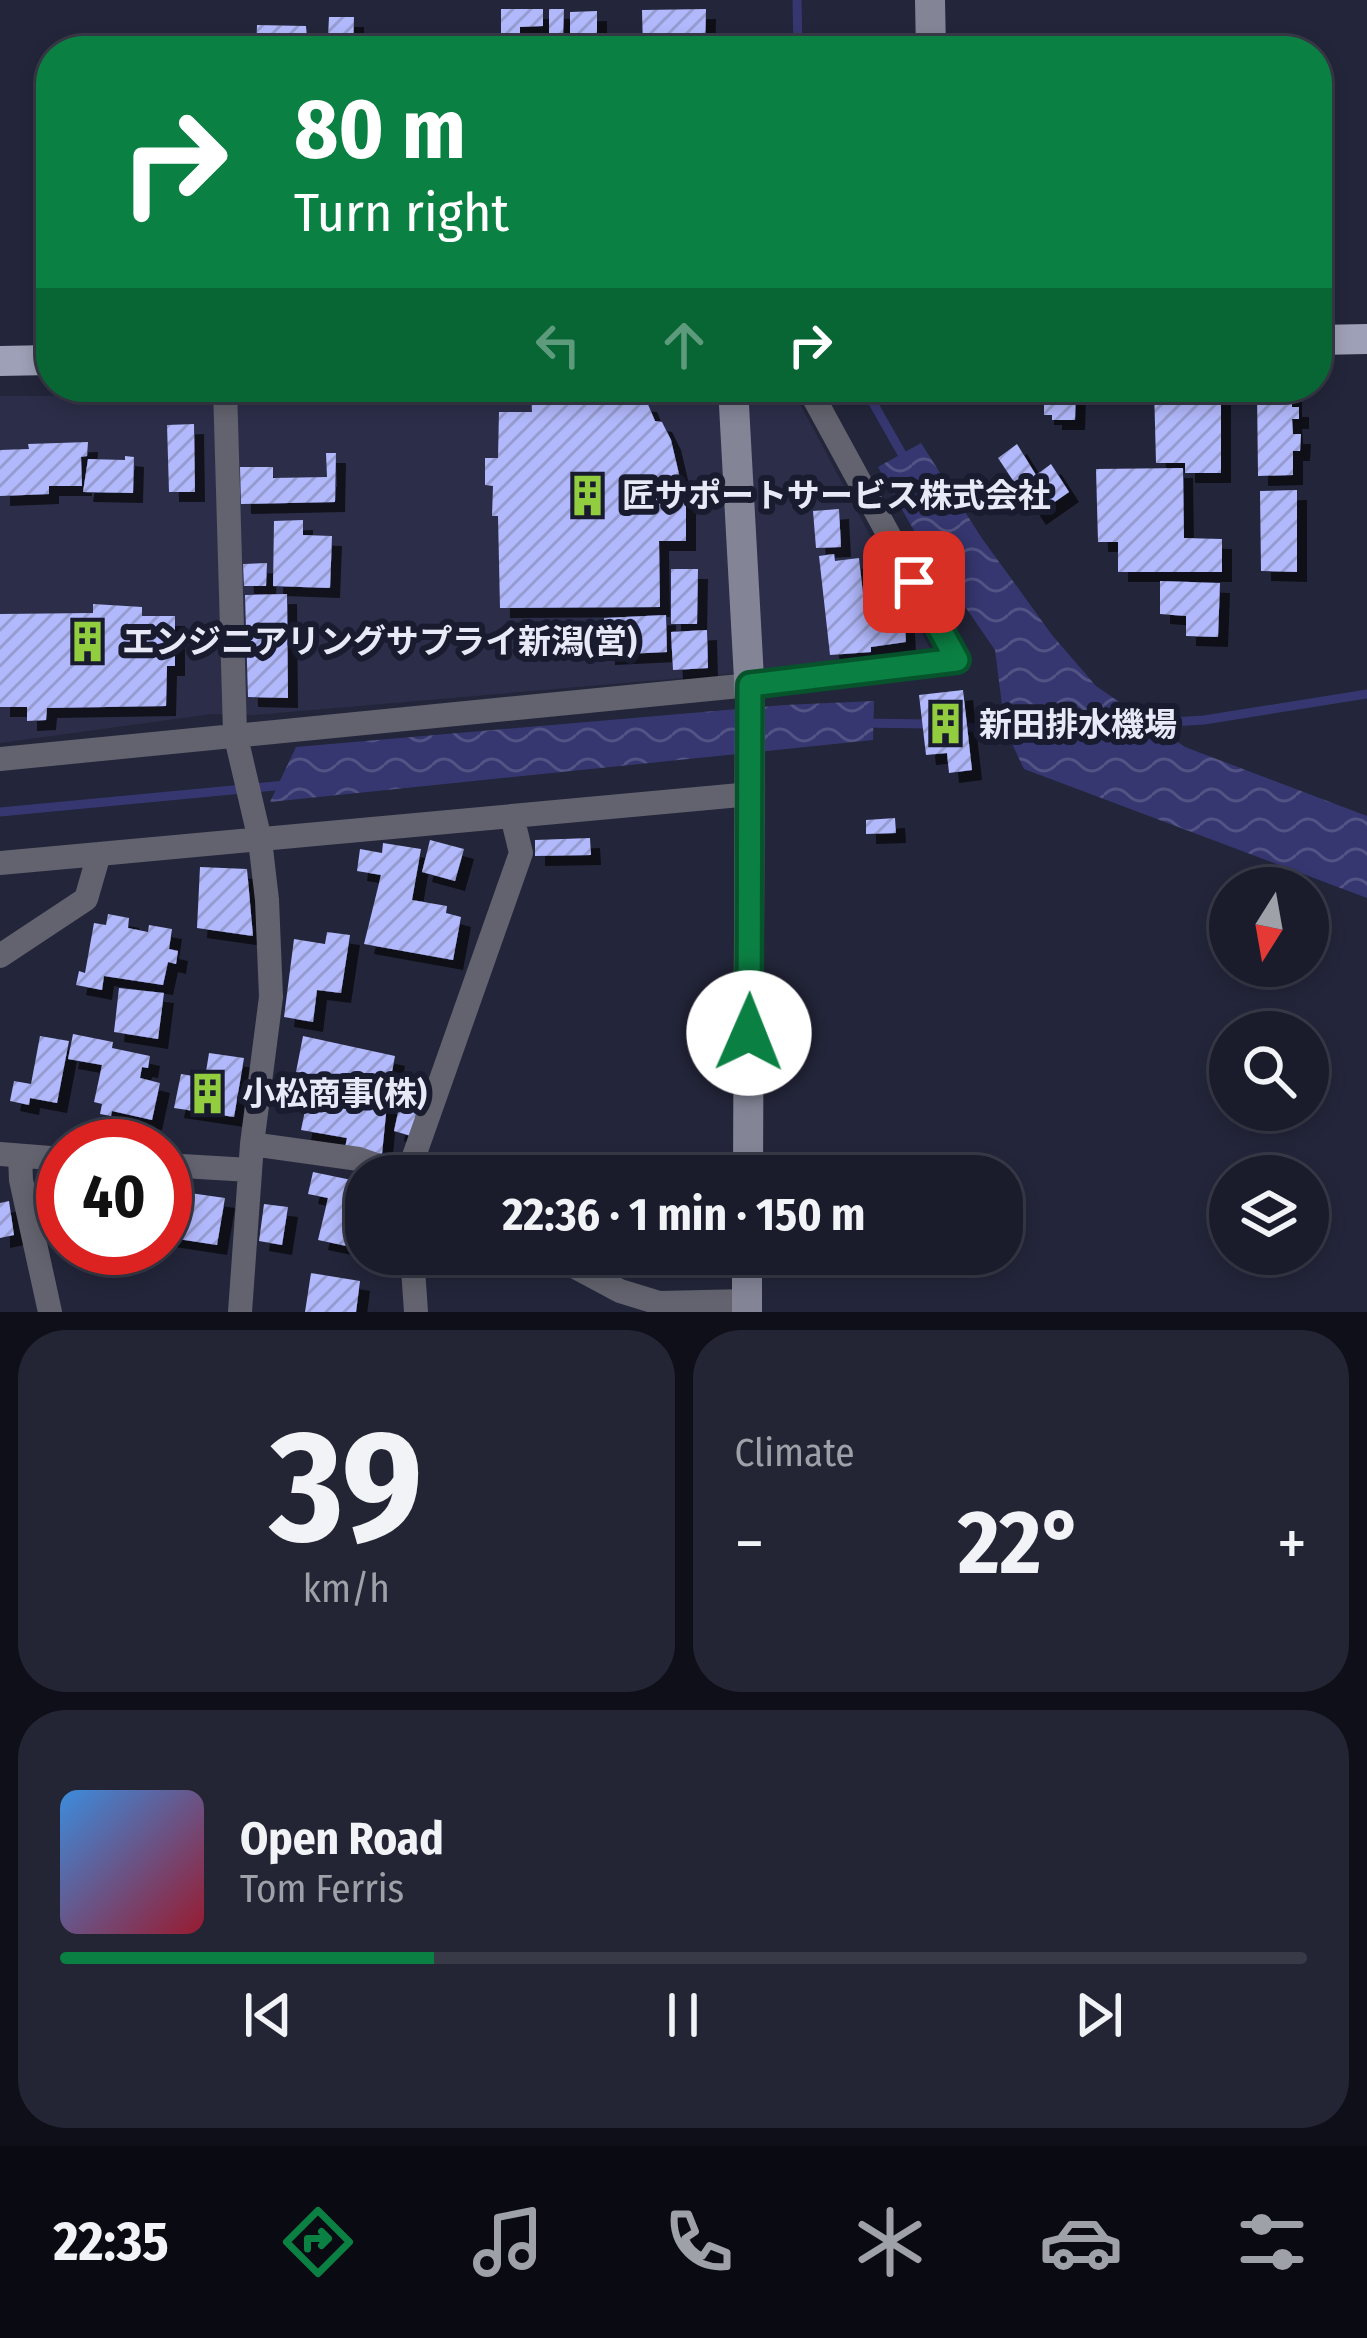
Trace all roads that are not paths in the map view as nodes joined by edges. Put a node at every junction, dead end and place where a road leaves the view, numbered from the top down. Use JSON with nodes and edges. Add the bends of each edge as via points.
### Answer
{"nodes":[{"id":1,"x":930,"y":0,"type":"edge"},
{"id":2,"x":931,"y":36,"type":"edge"},
{"id":3,"x":1367,"y":339,"type":"edge"},
{"id":4,"x":1332,"y":340,"type":"edge"},
{"id":5,"x":36,"y":360,"type":"edge"},
{"id":6,"x":0,"y":361,"type":"edge"},
{"id":7,"x":225,"y":402,"type":"edge"},
{"id":8,"x":734,"y":402,"type":"edge"},
{"id":9,"x":816,"y":402,"type":"edge"},
{"id":10,"x":750,"y":691,"type":"junction"},
{"id":11,"x":237,"y":742,"type":"junction"},
{"id":12,"x":0,"y":759,"type":"edge"},
{"id":13,"x":751,"y":786,"type":"junction"},
{"id":14,"x":512,"y":817,"type":"junction"},
{"id":15,"x":260,"y":840,"type":"junction"},
{"id":16,"x":99,"y":854,"type":"junction"},
{"id":17,"x":0,"y":863,"type":"edge"},
{"id":18,"x":0,"y":956,"type":"edge"},
{"id":19,"x":10,"y":1155,"type":"edge"},
{"id":20,"x":414,"y":1155,"type":"edge"},
{"id":21,"x":748,"y":1155,"type":"edge"},
{"id":22,"x":251,"y":1157,"type":"junction"},
{"id":23,"x":345,"y":1159,"type":"edge"},
{"id":24,"x":192,"y":1162,"type":"edge"},
{"id":25,"x":413,"y":1275,"type":"edge"},
{"id":26,"x":589,"y":1275,"type":"edge"},
{"id":27,"x":747,"y":1275,"type":"edge"},
{"id":28,"x":747,"y":1306,"type":"edge"},
{"id":29,"x":50,"y":1312,"type":"edge"},
{"id":30,"x":240,"y":1312,"type":"edge"},
{"id":31,"x":416,"y":1312,"type":"edge"}],
"edges":[{"from":1,"to":2,"type":"street"},
{"from":3,"to":4,"type":"main road"},
{"from":5,"to":6,"type":"main road"},
{"from":7,"to":11,"type":"street"},
{"from":8,"to":10,"type":"street"},
{"from":9,"to":10,"type":"street","via":[[957,660]]},
{"from":10,"to":11,"type":"street"},
{"from":10,"to":13,"type":"street"},
{"from":11,"to":12,"type":"street"},
{"from":11,"to":15,"type":"street"},
{"from":13,"to":14,"type":"street"},
{"from":13,"to":21,"type":"street"},
{"from":14,"to":15,"type":"street"},
{"from":14,"to":20,"type":"street","via":[[521,854]]},
{"from":15,"to":16,"type":"street"},
{"from":15,"to":22,"type":"street","via":[[271,997]]},
{"from":16,"to":17,"type":"street"},
{"from":16,"to":18,"type":"street","via":[[86,899]]},
{"from":19,"to":29,"type":"street"},
{"from":22,"to":23,"type":"street"},
{"from":22,"to":24,"type":"street"},
{"from":22,"to":30,"type":"street"},
{"from":25,"to":31,"type":"street"},
{"from":26,"to":28,"type":"street","via":[[659,1303]]},
{"from":27,"to":28,"type":"street"}]}
